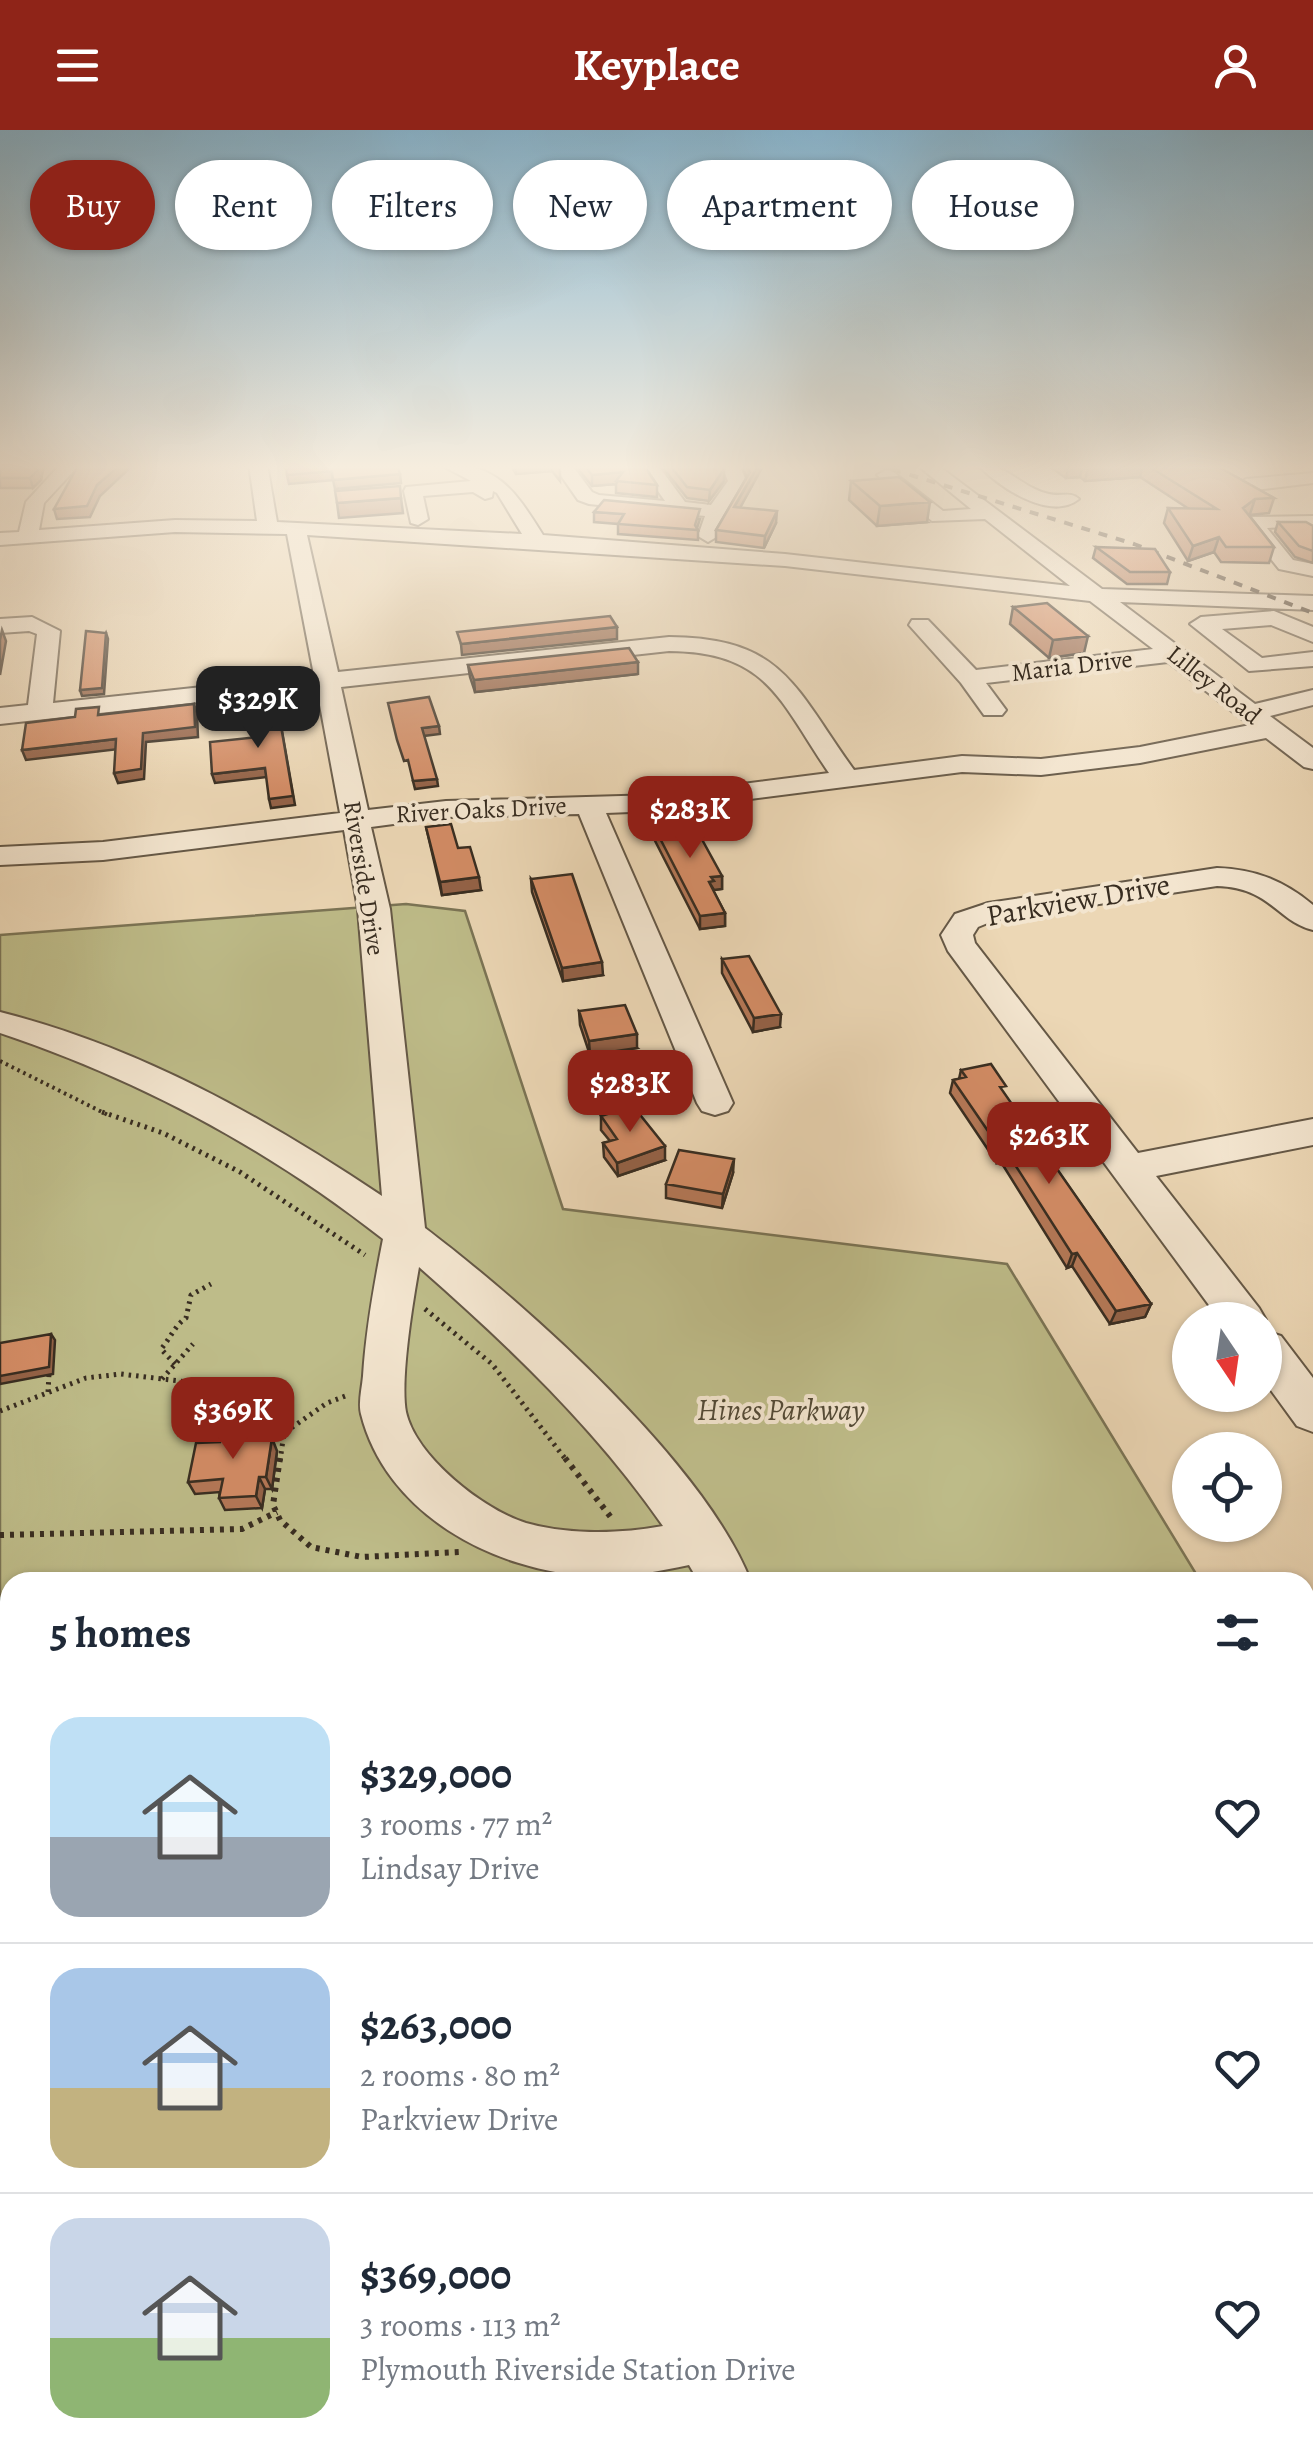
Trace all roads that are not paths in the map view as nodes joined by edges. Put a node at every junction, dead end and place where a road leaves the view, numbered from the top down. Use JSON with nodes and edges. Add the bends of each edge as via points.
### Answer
{"nodes":[{"id":1,"x":295,"y":573,"type":"edge"},
{"id":2,"x":780,"y":573,"type":"edge"},
{"id":3,"x":824,"y":573,"type":"edge"},
{"id":4,"x":878,"y":573,"type":"edge"},
{"id":5,"x":1069,"y":573,"type":"edge"},
{"id":6,"x":1137,"y":581,"type":"junction"},
{"id":7,"x":779,"y":585,"type":"dead end"},
{"id":8,"x":820,"y":586,"type":"dead end"},
{"id":9,"x":1313,"y":602,"type":"edge"},
{"id":10,"x":920,"y":625,"type":"dead end"},
{"id":11,"x":0,"y":626,"type":"edge"},
{"id":12,"x":1313,"y":635,"type":"edge"},
{"id":13,"x":1226,"y":642,"type":"junction"},
{"id":14,"x":1170,"y":651,"type":"junction"},
{"id":15,"x":1313,"y":660,"type":"edge"},
{"id":16,"x":970,"y":678,"type":"junction"},
{"id":17,"x":327,"y":681,"type":"junction"},
{"id":18,"x":1313,"y":697,"type":"edge"},
{"id":19,"x":993,"y":710,"type":"dead end"},
{"id":20,"x":40,"y":712,"type":"junction"},
{"id":21,"x":0,"y":716,"type":"edge"},
{"id":22,"x":1261,"y":721,"type":"junction"},
{"id":23,"x":1306,"y":756,"type":"edge"},
{"id":24,"x":1202,"y":766,"type":"dead end"},
{"id":25,"x":847,"y":779,"type":"junction"},
{"id":26,"x":589,"y":804,"type":"junction"},
{"id":27,"x":356,"y":818,"type":"junction"},
{"id":28,"x":0,"y":856,"type":"edge"},
{"id":29,"x":1313,"y":921,"type":"edge"},
{"id":30,"x":0,"y":1022,"type":"edge"},
{"id":31,"x":715,"y":1103,"type":"dead end"},
{"id":32,"x":1313,"y":1132,"type":"edge"},
{"id":33,"x":1130,"y":1168,"type":"junction"},
{"id":34,"x":405,"y":1233,"type":"junction"},
{"id":35,"x":1230,"y":1302,"type":"edge"},
{"id":36,"x":1282,"y":1371,"type":"edge"},
{"id":37,"x":1313,"y":1412,"type":"edge"},
{"id":38,"x":703,"y":1540,"type":"junction"},
{"id":39,"x":721,"y":1572,"type":"edge"}],
"edges":[{"from":1,"to":17,"type":"street","name":"Riverside Drive"},
{"from":2,"to":7,"type":"street"},
{"from":3,"to":8,"type":"street"},
{"from":4,"to":6,"type":"street","via":[[1001,594]]},
{"from":5,"to":6,"type":"street"},
{"from":6,"to":9,"type":"street"},
{"from":6,"to":14,"type":"street","name":"Lilley Road"},
{"from":10,"to":16,"type":"street","name":"Maria Drive"},
{"from":11,"to":20,"type":"street","via":[[32,624],[49,631]]},
{"from":12,"to":13,"type":"street","via":[[1274,618],[1201,624]]},
{"from":13,"to":14,"type":"street","name":"Maria Drive"},
{"from":13,"to":15,"type":"street","via":[[1258,666]]},
{"from":14,"to":16,"type":"street","name":"Maria Drive"},
{"from":14,"to":22,"type":"street","name":"Lilley Road"},
{"from":16,"to":19,"type":"street","name":"Maria Drive"},
{"from":17,"to":20,"type":"street"},
{"from":17,"to":25,"type":"street","via":[[670,644],[715,647],[766,670]]},
{"from":17,"to":27,"type":"street","name":"Riverside Drive"},
{"from":18,"to":22,"type":"street","name":"River Oaks Drive"},
{"from":20,"to":21,"type":"street"},
{"from":22,"to":23,"type":"street","name":"Lilley Road"},
{"from":22,"to":25,"type":"street","name":"River Oaks Drive","via":[[1140,756],[1042,768],[962,764]]},
{"from":23,"to":24,"type":"street"},
{"from":25,"to":26,"type":"street","name":"River Oaks Drive","via":[[692,800]]},
{"from":26,"to":27,"type":"street","name":"River Oaks Drive"},
{"from":26,"to":31,"type":"street"},
{"from":27,"to":28,"type":"street","name":"River Oaks Drive","via":[[103,851]]},
{"from":27,"to":34,"type":"street","name":"Riverside Drive","via":[[374,909]]},
{"from":29,"to":33,"type":"street","name":"Parkview Drive","via":[[1274,888],[1230,876],[988,912],[962,925],[959,944]]},
{"from":30,"to":34,"type":"street","via":[[121,1063],[205,1104]]},
{"from":32,"to":33,"type":"street"},
{"from":33,"to":35,"type":"street","name":"Parkview Drive"},
{"from":34,"to":38,"type":"street","via":[[495,1307],[588,1400],[649,1466]]},
{"from":34,"to":38,"type":"street","name":"Riverside Drive","via":[[382,1388],[400,1458],[444,1501],[516,1543],[589,1554]]},
{"from":36,"to":37,"type":"street"},
{"from":38,"to":39,"type":"street"}]}
